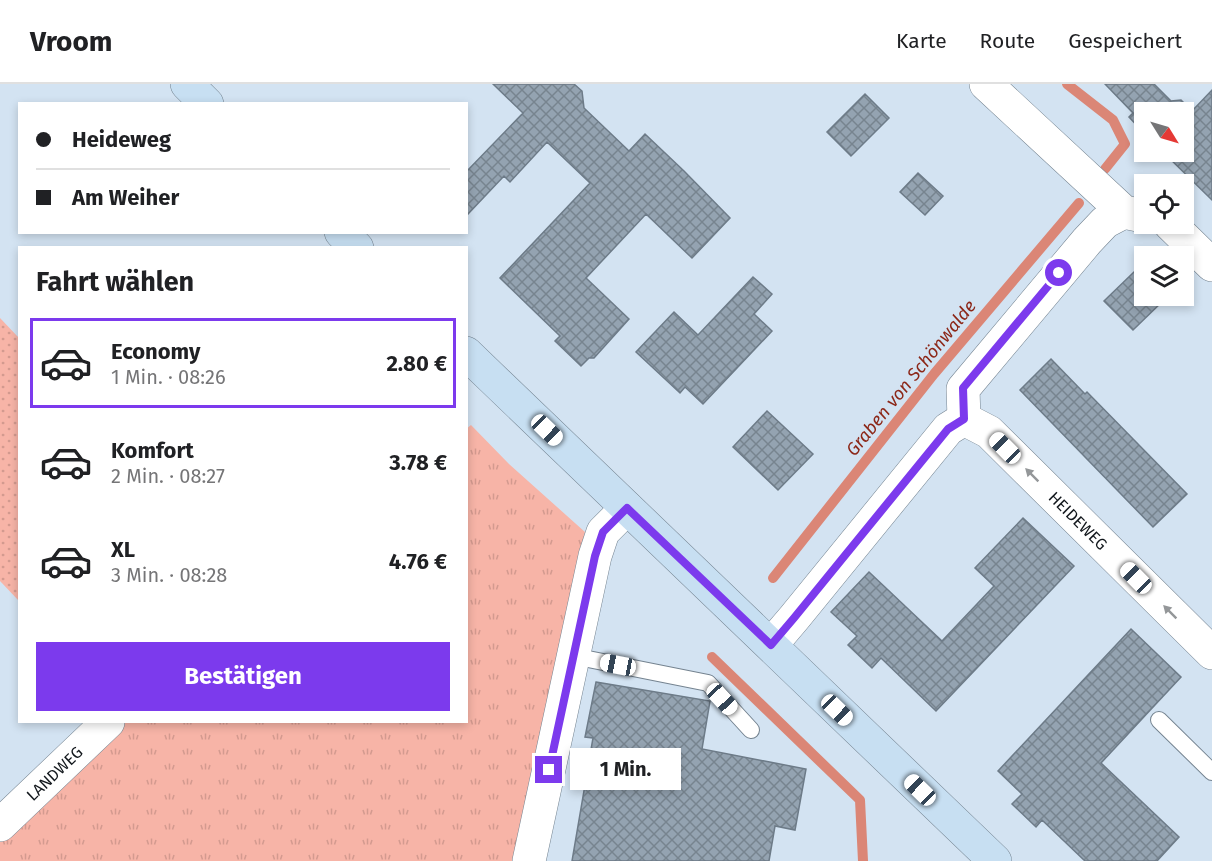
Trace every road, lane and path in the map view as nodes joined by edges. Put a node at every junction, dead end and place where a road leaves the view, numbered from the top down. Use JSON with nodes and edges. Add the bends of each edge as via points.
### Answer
{"nodes":[{"id":1,"x":187,"y":84,"type":"edge"},
{"id":2,"x":986,"y":84,"type":"edge"},
{"id":3,"x":205,"y":102,"type":"edge"},
{"id":4,"x":1134,"y":214,"type":"edge"},
{"id":5,"x":343,"y":234,"type":"edge"},
{"id":6,"x":1180,"y":234,"type":"edge"},
{"id":7,"x":355,"y":246,"type":"edge"},
{"id":8,"x":1212,"y":265,"type":"edge"},
{"id":9,"x":471,"y":366,"type":"edge"},
{"id":10,"x":964,"y":419,"type":"junction"},
{"id":11,"x":627,"y":508,"type":"junction"},
{"id":12,"x":771,"y":645,"type":"junction"},
{"id":13,"x":1212,"y":653,"type":"edge"},
{"id":14,"x":573,"y":656,"type":"junction"},
{"id":15,"x":1159,"y":720,"type":"dead end"},
{"id":16,"x":107,"y":723,"type":"edge"},
{"id":17,"x":751,"y":730,"type":"dead end"},
{"id":18,"x":1212,"y":772,"type":"edge"},
{"id":19,"x":0,"y":825,"type":"edge"},
{"id":20,"x":529,"y":861,"type":"edge"},
{"id":21,"x":995,"y":861,"type":"edge"}],
"edges":[{"from":1,"to":3,"type":"main road"},
{"from":2,"to":4,"type":"street"},
{"from":4,"to":10,"type":"street","via":[[1105,222],[963,388]]},
{"from":5,"to":7,"type":"main road"},
{"from":6,"to":8,"type":"street"},
{"from":9,"to":11,"type":"main road"},
{"from":10,"to":12,"type":"street","via":[[948,429]]},
{"from":13,"to":10,"type":"street","name":"HEIDEWEG","one_way":true,"via":[[989,432]]},
{"from":11,"to":12,"type":"main road"},
{"from":11,"to":14,"type":"street","via":[[603,532]]},
{"from":12,"to":21,"type":"main road"},
{"from":14,"to":17,"type":"lane","via":[[708,683]]},
{"from":14,"to":20,"type":"street"},
{"from":15,"to":18,"type":"lane"},
{"from":16,"to":19,"type":"street","name":"LANDWEG"}]}
